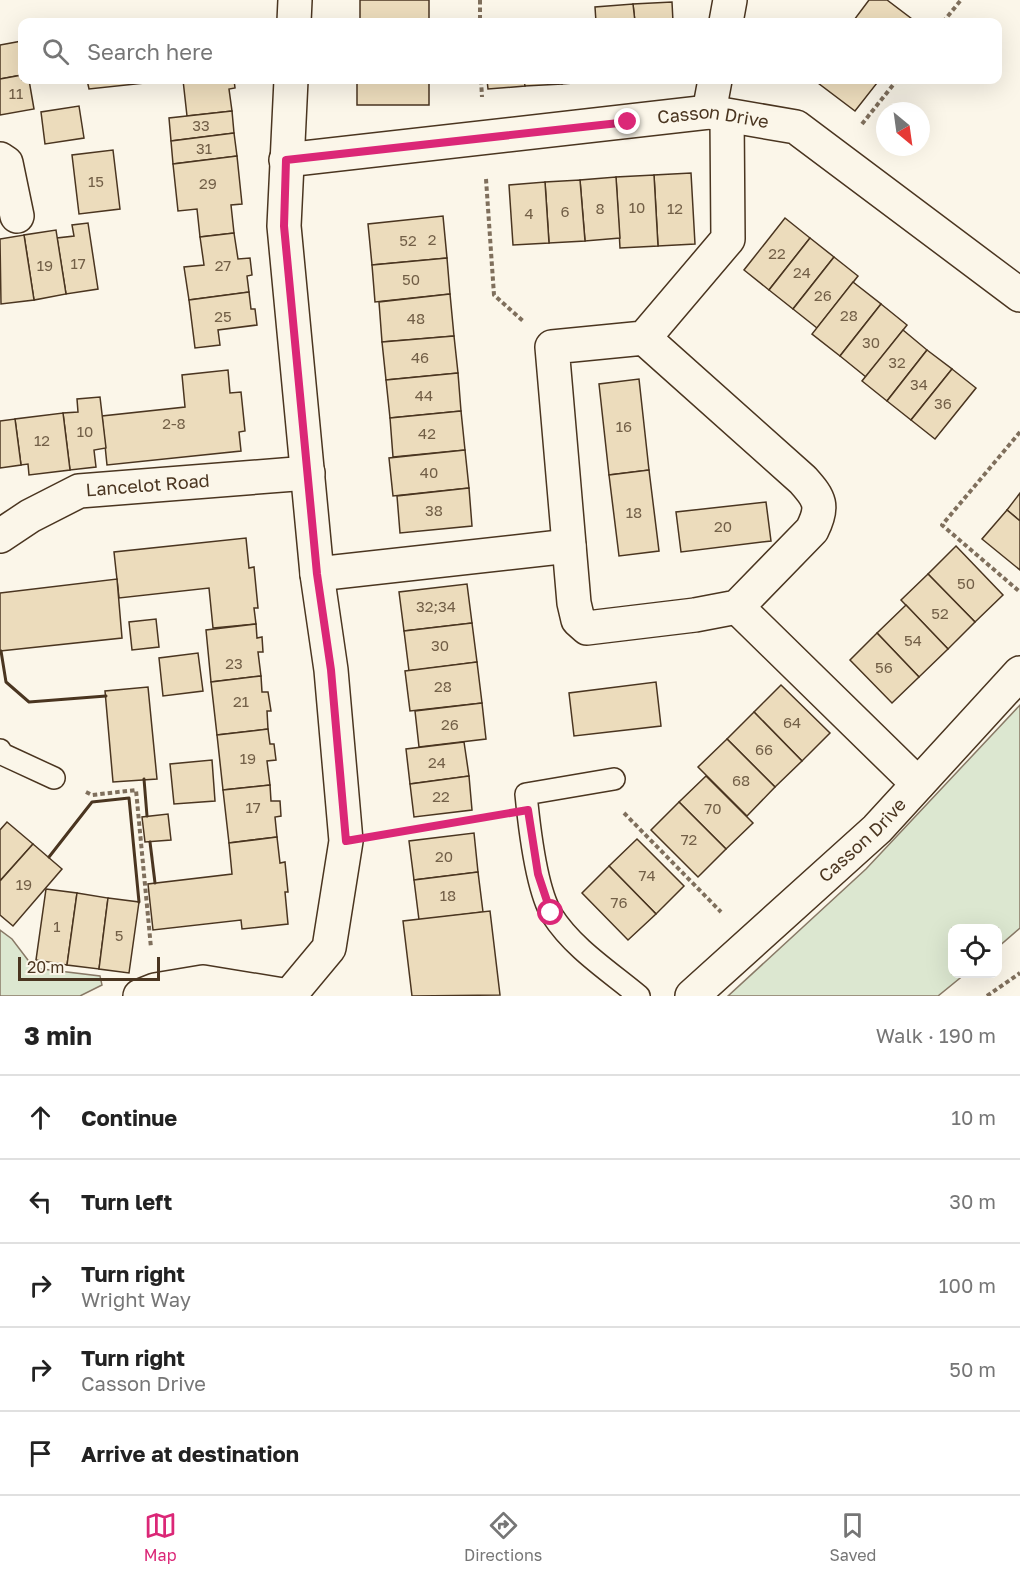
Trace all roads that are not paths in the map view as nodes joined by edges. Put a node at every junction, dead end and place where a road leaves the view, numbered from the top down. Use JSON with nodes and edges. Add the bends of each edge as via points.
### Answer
{"nodes":[{"id":1,"x":295,"y":0,"type":"edge"},
{"id":2,"x":730,"y":0,"type":"edge"},
{"id":3,"x":294,"y":18,"type":"edge"},
{"id":4,"x":727,"y":18,"type":"edge"},
{"id":5,"x":291,"y":84,"type":"edge"},
{"id":6,"x":715,"y":84,"type":"edge"},
{"id":7,"x":718,"y":114,"type":"junction"},
{"id":8,"x":0,"y":159,"type":"edge"},
{"id":9,"x":286,"y":160,"type":"junction"},
{"id":10,"x":18,"y":216,"type":"dead end"},
{"id":11,"x":1018,"y":290,"type":"edge"},
{"id":12,"x":644,"y":338,"type":"junction"},
{"id":13,"x":308,"y":473,"type":"junction"},
{"id":14,"x":0,"y":536,"type":"edge"},
{"id":15,"x":569,"y":546,"type":"junction"},
{"id":16,"x":317,"y":574,"type":"junction"},
{"id":17,"x":737,"y":607,"type":"junction"},
{"id":18,"x":1020,"y":673,"type":"edge"},
{"id":19,"x":0,"y":750,"type":"edge"},
{"id":20,"x":54,"y":778,"type":"road end"},
{"id":21,"x":604,"y":780,"type":"road end"},
{"id":22,"x":918,"y":784,"type":"junction"},
{"id":23,"x":148,"y":993,"type":"edge"},
{"id":24,"x":289,"y":996,"type":"edge"},
{"id":25,"x":639,"y":996,"type":"edge"},
{"id":26,"x":692,"y":996,"type":"edge"}],
"edges":[{"from":1,"to":3,"type":"street"},
{"from":2,"to":4,"type":"street"},
{"from":5,"to":9,"type":"street"},
{"from":6,"to":7,"type":"street"},
{"from":7,"to":9,"type":"street","name":"Casson Drive"},
{"from":7,"to":11,"type":"street","name":"Casson Drive","via":[[796,127]]},
{"from":7,"to":12,"type":"street","via":[[728,239]]},
{"from":8,"to":10,"type":"street","via":[[6,163]]},
{"from":9,"to":13,"type":"street","via":[[284,226]]},
{"from":12,"to":15,"type":"street","via":[[552,347]]},
{"from":12,"to":17,"type":"street","via":[[803,480],[818,501],[820,515],[813,530]]},
{"from":13,"to":14,"type":"street","name":"Lancelot Road","via":[[79,491]]},
{"from":13,"to":16,"type":"street"},
{"from":15,"to":16,"type":"street"},
{"from":15,"to":17,"type":"street","via":[[574,603],[578,620],[587,628]]},
{"from":16,"to":24,"type":"street","via":[[331,670],[346,841],[329,948]]},
{"from":17,"to":22,"type":"street"},
{"from":18,"to":22,"type":"street","name":"Casson Drive"},
{"from":19,"to":20,"type":"lane"},
{"from":21,"to":25,"type":"lane","via":[[526,794],[538,874],[551,913],[573,941]]},
{"from":22,"to":26,"type":"street","name":"Casson Drive","via":[[877,829]]},
{"from":23,"to":24,"type":"street","via":[[203,982]]}]}
